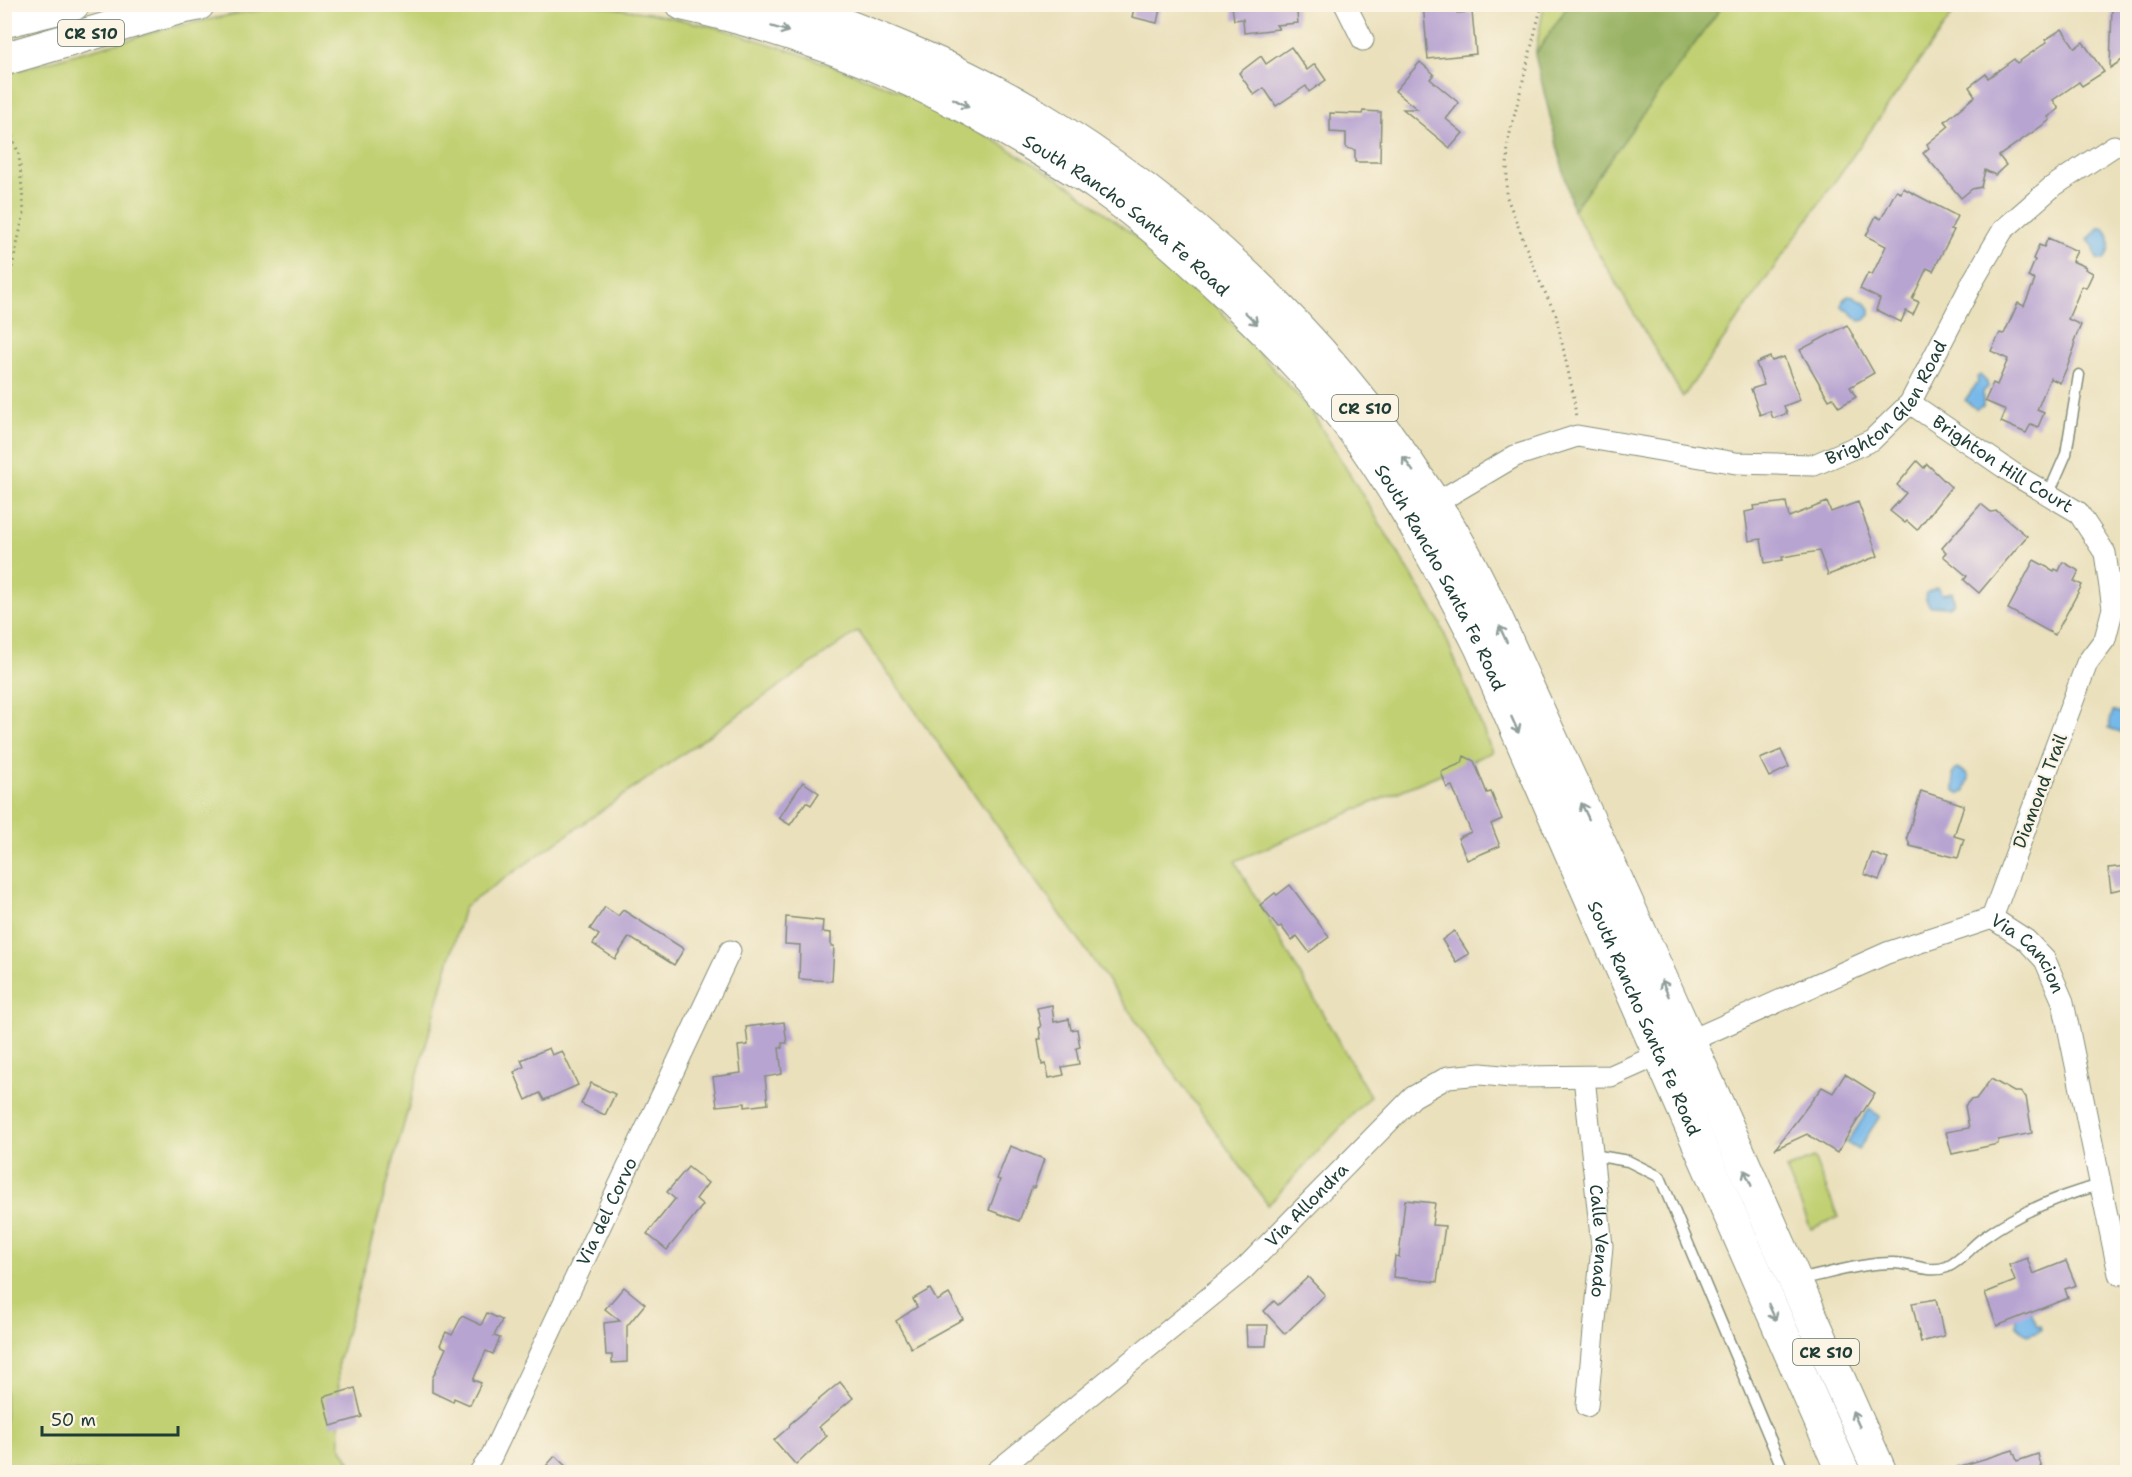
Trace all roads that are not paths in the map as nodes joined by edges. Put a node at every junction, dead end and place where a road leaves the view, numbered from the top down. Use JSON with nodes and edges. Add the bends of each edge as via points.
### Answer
{"nodes":[{"id":1,"x":73,"y":4,"type":"edge"},
{"id":2,"x":198,"y":4,"type":"edge"},
{"id":3,"x":683,"y":4,"type":"edge"},
{"id":4,"x":788,"y":4,"type":"edge"},
{"id":5,"x":1345,"y":4,"type":"edge"},
{"id":6,"x":4,"y":21,"type":"edge"},
{"id":7,"x":1363,"y":40,"type":"dead end"},
{"id":8,"x":4,"y":58,"type":"edge"},
{"id":9,"x":2114,"y":146,"type":"dead end"},
{"id":10,"x":2079,"y":375,"type":"dead end"},
{"id":11,"x":1910,"y":403,"type":"junction"},
{"id":12,"x":2049,"y":494,"type":"junction"},
{"id":13,"x":1434,"y":504,"type":"junction"},
{"id":14,"x":2087,"y":663,"type":"joint"},
{"id":15,"x":1992,"y":918,"type":"junction"},
{"id":16,"x":730,"y":951,"type":"dead end"},
{"id":17,"x":1674,"y":1048,"type":"junction"},
{"id":18,"x":1584,"y":1077,"type":"junction"},
{"id":19,"x":1593,"y":1155,"type":"junction"},
{"id":20,"x":2100,"y":1185,"type":"junction"},
{"id":21,"x":2119,"y":1274,"type":"dead end"},
{"id":22,"x":1794,"y":1280,"type":"junction"},
{"id":23,"x":1587,"y":1406,"type":"dead end"},
{"id":24,"x":480,"y":1473,"type":"edge"},
{"id":25,"x":996,"y":1473,"type":"edge"},
{"id":26,"x":1784,"y":1473,"type":"edge"},
{"id":27,"x":1843,"y":1473,"type":"edge"},
{"id":28,"x":1880,"y":1473,"type":"edge"}],
"edges":[{"from":1,"to":6,"type":"main road","number":"CR S10"},
{"from":2,"to":8,"type":"main road","number":"CR S10"},
{"from":3,"to":17,"type":"main road","name":"South Rancho Santa Fe Road","number":"CR S10","one_way":true,"via":[[823,43],[949,97],[1022,138],[1096,183],[1162,234],[1304,371],[1362,443],[1411,515],[1448,580]]},
{"from":13,"to":4,"type":"main road","name":"South Rancho Santa Fe Road","number":"CR S10","one_way":true,"via":[[1385,433],[1324,358],[1243,272],[1170,207],[1030,112],[978,84],[923,57]]},
{"from":5,"to":7,"type":"street"},
{"from":9,"to":11,"type":"street","name":"Brighton Glen Road","via":[[2052,188],[2003,230]]},
{"from":10,"to":12,"type":"lane","via":[[2066,454]]},
{"from":11,"to":12,"type":"street","name":"Brighton Hill Court"},
{"from":11,"to":13,"type":"street","name":"Brighton Glen Road","via":[[1872,440],[1814,465],[1736,463],[1577,436],[1515,456]]},
{"from":12,"to":14,"type":"street","name":"Brighton Hill Court","via":[[2078,512],[2105,553],[2113,608],[2105,639]]},
{"from":17,"to":13,"type":"main road","name":"South Rancho Santa Fe Road","number":"CR S10","one_way":true,"via":[[1485,595]]},
{"from":14,"to":15,"type":"street","name":"Diamond Trail"},
{"from":15,"to":17,"type":"street","name":"Via Cancion","via":[[1887,953]]},
{"from":15,"to":20,"type":"street","name":"Via Cancion","via":[[2026,940],[2045,960],[2063,1002]]},
{"from":16,"to":24,"type":"street","name":"Via del Corvo"},
{"from":17,"to":18,"type":"street","name":"Via Allondra","via":[[1611,1076]]},
{"from":22,"to":17,"type":"main road","name":"South Rancho Santa Fe Road","number":"CR S10","one_way":true},
{"from":17,"to":27,"type":"main road","name":"South Rancho Santa Fe Road","number":"CR S10","one_way":true},
{"from":18,"to":19,"type":"street","name":"Calle Venado"},
{"from":18,"to":25,"type":"street","name":"Via Allondra","via":[[1448,1077],[1413,1097],[1244,1269]]},
{"from":19,"to":23,"type":"street","name":"Calle Venado","via":[[1602,1246]]},
{"from":19,"to":26,"type":"lane","via":[[1628,1161],[1660,1177]]},
{"from":20,"to":21,"type":"street","name":"Via Cancion"},
{"from":20,"to":22,"type":"lane","via":[[2025,1212],[1947,1267],[1924,1269],[1893,1263]]},
{"from":28,"to":22,"type":"main road","name":"South Rancho Santa Fe Road","number":"CR S10","one_way":true}]}
